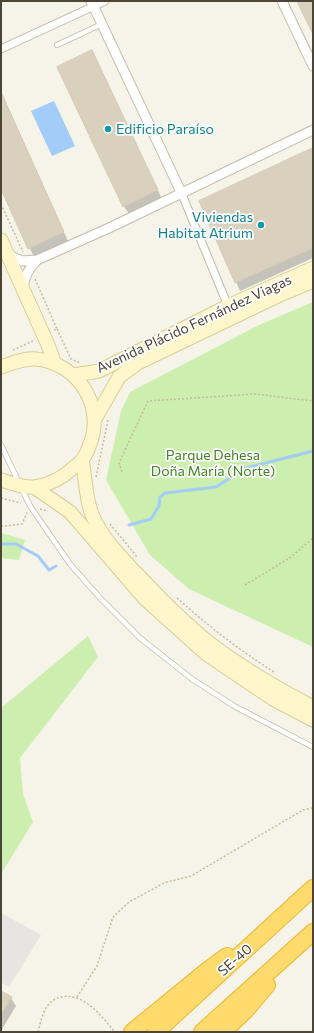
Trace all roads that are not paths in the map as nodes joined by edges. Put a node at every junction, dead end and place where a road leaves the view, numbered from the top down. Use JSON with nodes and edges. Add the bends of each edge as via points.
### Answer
{"nodes":[{"id":1,"x":105,"y":1,"type":"edge"},
{"id":2,"x":282,"y":1,"type":"edge"},
{"id":3,"x":93,"y":4,"type":"edge"},
{"id":4,"x":102,"y":24,"type":"junction"},
{"id":5,"x":57,"y":45,"type":"dead end"},
{"id":6,"x":1,"y":49,"type":"edge"},
{"id":7,"x":313,"y":66,"type":"edge"},
{"id":8,"x":313,"y":130,"type":"edge"},
{"id":9,"x":181,"y":192,"type":"junction"},
{"id":10,"x":1,"y":240,"type":"edge"},
{"id":11,"x":8,"y":255,"type":"junction"},
{"id":12,"x":37,"y":260,"type":"junction"},
{"id":13,"x":313,"y":268,"type":"edge"},
{"id":14,"x":313,"y":281,"type":"edge"},
{"id":15,"x":23,"y":288,"type":"junction"},
{"id":16,"x":228,"y":306,"type":"junction"},
{"id":17,"x":55,"y":364,"type":"junction"},
{"id":18,"x":1,"y":367,"type":"edge"},
{"id":19,"x":74,"y":375,"type":"junction"},
{"id":20,"x":94,"y":419,"type":"junction"},
{"id":21,"x":1,"y":445,"type":"edge"},
{"id":22,"x":82,"y":460,"type":"junction"},
{"id":23,"x":1,"y":480,"type":"edge"},
{"id":24,"x":20,"y":485,"type":"junction"},
{"id":25,"x":34,"y":487,"type":"junction"},
{"id":26,"x":313,"y":707,"type":"edge"},
{"id":27,"x":313,"y":720,"type":"edge"},
{"id":28,"x":313,"y":748,"type":"edge"},
{"id":29,"x":313,"y":888,"type":"edge"},
{"id":30,"x":275,"y":924,"type":"junction"},
{"id":31,"x":310,"y":936,"type":"edge"},
{"id":32,"x":132,"y":1032,"type":"edge"},
{"id":33,"x":156,"y":1032,"type":"edge"},
{"id":34,"x":202,"y":1032,"type":"edge"},
{"id":35,"x":223,"y":1032,"type":"edge"}],
"edges":[{"from":1,"to":3,"type":"street"},
{"from":2,"to":7,"type":"street"},
{"from":3,"to":4,"type":"street"},
{"from":3,"to":6,"type":"street"},
{"from":4,"to":5,"type":"lane"},
{"from":4,"to":9,"type":"street"},
{"from":8,"to":9,"type":"street"},
{"from":9,"to":12,"type":"street"},
{"from":9,"to":16,"type":"street"},
{"from":10,"to":11,"type":"main road"},
{"from":11,"to":12,"type":"street","via":[[22,261]]},
{"from":11,"to":15,"type":"main road"},
{"from":12,"to":15,"type":"street","via":[[27,270]]},
{"from":13,"to":16,"type":"main road","name":"Avenida Plácido Fernández Viagas"},
{"from":14,"to":20,"type":"main road","name":"Avenida Plácido Fernández Viagas","via":[[138,363],[119,377]]},
{"from":15,"to":17,"type":"main road"},
{"from":16,"to":19,"type":"main road","name":"Avenida Plácido Fernández Viagas","via":[[98,371]]},
{"from":17,"to":18,"type":"main road","via":[[36,359],[17,361]]},
{"from":17,"to":19,"type":"main road"},
{"from":19,"to":20,"type":"main road","via":[[92,403]]},
{"from":20,"to":22,"type":"main road","via":[[93,436]]},
{"from":21,"to":24,"type":"lane"},
{"from":22,"to":25,"type":"main road","via":[[64,476]]},
{"from":22,"to":26,"type":"main road","via":[[87,498],[93,516],[120,556],[211,644],[283,691]]},
{"from":23,"to":24,"type":"main road"},
{"from":24,"to":25,"type":"main road"},
{"from":24,"to":28,"type":"lane","via":[[30,506],[80,576],[140,638],[198,683],[234,706]]},
{"from":25,"to":27,"type":"main road","via":[[70,512],[145,599],[204,653],[273,699]]},
{"from":29,"to":30,"type":"highway","name":"SE-40","number":"SE-40"},
{"from":30,"to":32,"type":"highway","via":[[209,969]]},
{"from":30,"to":33,"type":"highway","name":"SE-40","number":"SE-40"},
{"from":31,"to":34,"type":"highway"},
{"from":31,"to":35,"type":"highway","via":[[246,1010]]}]}
